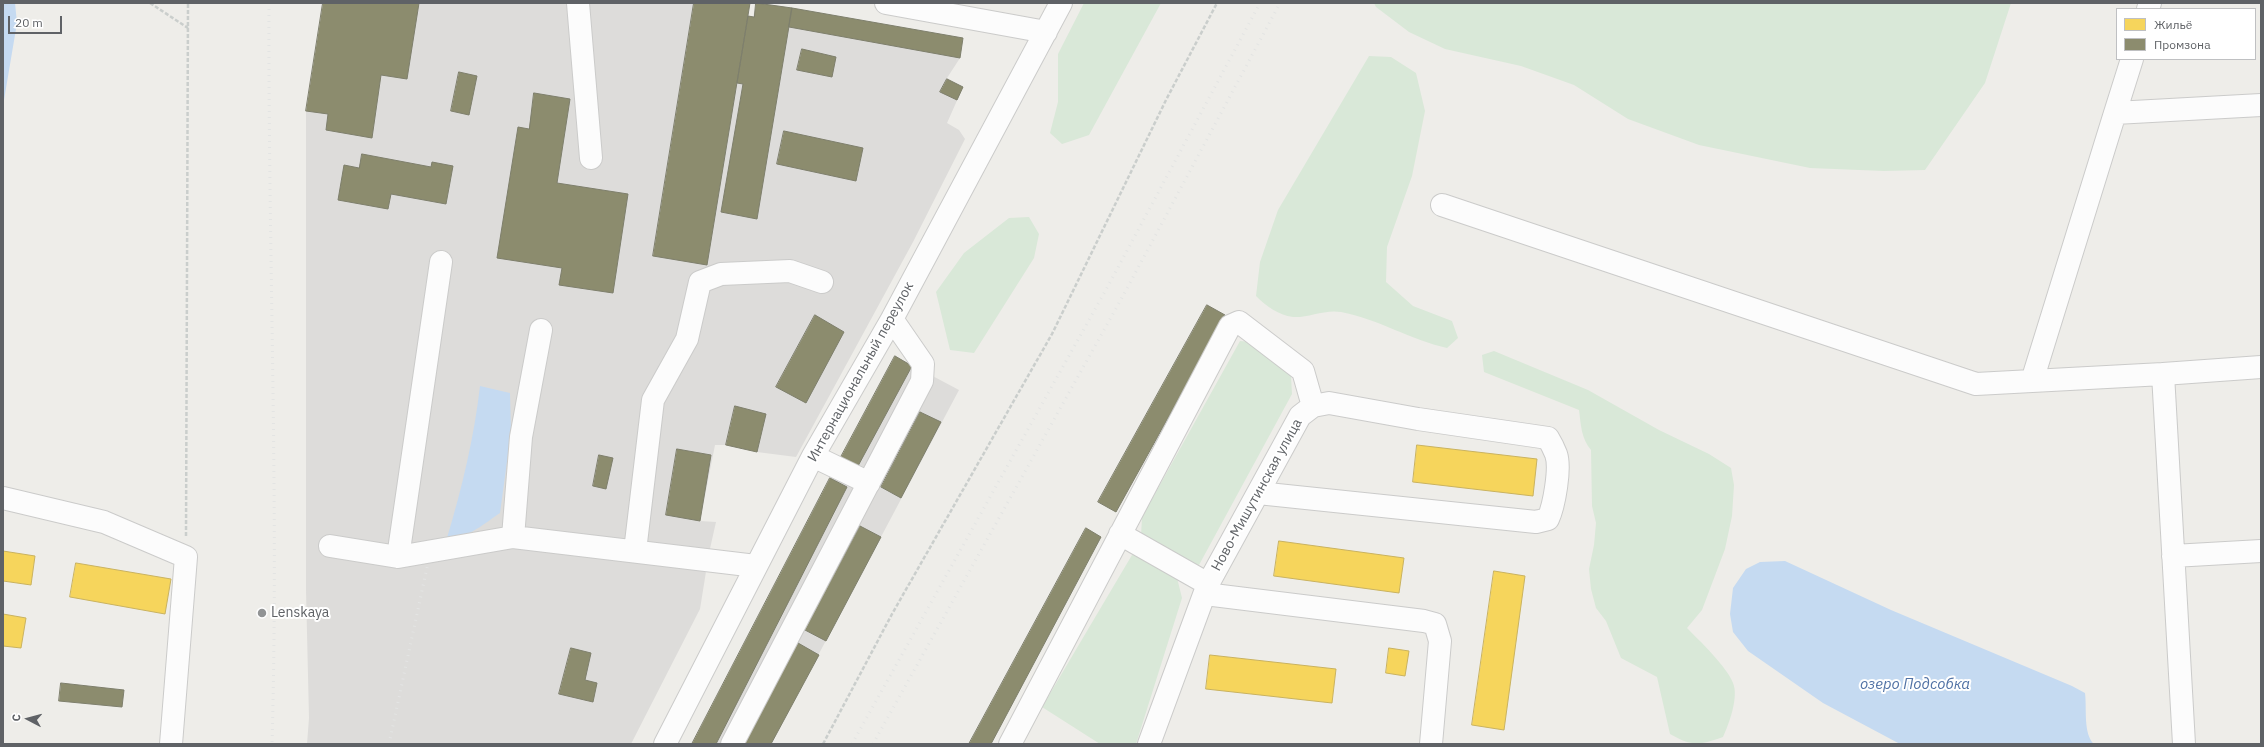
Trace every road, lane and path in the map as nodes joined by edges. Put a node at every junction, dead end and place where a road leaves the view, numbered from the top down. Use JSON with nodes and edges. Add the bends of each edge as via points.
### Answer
{"nodes":[{"id":1,"x":150,"y":3,"type":"edge"},
{"id":2,"x":188,"y":3,"type":"edge"},
{"id":3,"x":578,"y":3,"type":"edge"},
{"id":4,"x":886,"y":3,"type":"edge"},
{"id":5,"x":1061,"y":3,"type":"edge"},
{"id":6,"x":1217,"y":3,"type":"edge"},
{"id":7,"x":189,"y":28,"type":"junction"},
{"id":8,"x":1046,"y":32,"type":"junction"},
{"id":9,"x":2132,"y":60,"type":"edge"},
{"id":10,"x":2261,"y":105,"type":"edge"},
{"id":11,"x":2115,"y":113,"type":"junction"},
{"id":12,"x":592,"y":158,"type":"dead end"},
{"id":13,"x":1442,"y":205,"type":"dead end"},
{"id":14,"x":441,"y":262,"type":"dead end"},
{"id":15,"x":822,"y":282,"type":"dead end"},
{"id":16,"x":892,"y":319,"type":"junction"},
{"id":17,"x":541,"y":330,"type":"dead end"},
{"id":18,"x":2261,"y":367,"type":"edge"},
{"id":19,"x":2163,"y":374,"type":"junction"},
{"id":20,"x":2032,"y":381,"type":"junction"},
{"id":21,"x":1313,"y":406,"type":"junction"},
{"id":22,"x":813,"y":456,"type":"junction"},
{"id":23,"x":869,"y":483,"type":"junction"},
{"id":24,"x":1258,"y":493,"type":"junction"},
{"id":25,"x":3,"y":498,"type":"edge"},
{"id":26,"x":1120,"y":534,"type":"junction"},
{"id":27,"x":513,"y":537,"type":"junction"},
{"id":28,"x":330,"y":546,"type":"dead end"},
{"id":29,"x":635,"y":551,"type":"junction"},
{"id":30,"x":2261,"y":551,"type":"edge"},
{"id":31,"x":2173,"y":556,"type":"junction"},
{"id":32,"x":186,"y":557,"type":"junction"},
{"id":33,"x":398,"y":557,"type":"junction"},
{"id":34,"x":756,"y":566,"type":"junction"},
{"id":35,"x":1206,"y":589,"type":"junction"},
{"id":36,"x":171,"y":744,"type":"edge"},
{"id":37,"x":665,"y":744,"type":"edge"},
{"id":38,"x":732,"y":744,"type":"edge"},
{"id":39,"x":823,"y":744,"type":"edge"},
{"id":40,"x":1010,"y":744,"type":"edge"},
{"id":41,"x":1149,"y":744,"type":"edge"},
{"id":42,"x":1431,"y":744,"type":"edge"},
{"id":43,"x":2184,"y":744,"type":"edge"}],
"edges":[{"from":1,"to":7,"type":"path"},
{"from":2,"to":7,"type":"path"},
{"from":3,"to":12,"type":"street"},
{"from":4,"to":8,"type":"street"},
{"from":5,"to":8,"type":"street","name":"Интернациональный переулок"},
{"from":6,"to":39,"type":"path","via":[[1166,100],[1052,334],[892,614]]},
{"from":7,"to":32,"type":"path"},
{"from":8,"to":16,"type":"street","name":"Интернациональный переулок"},
{"from":9,"to":11,"type":"street"},
{"from":10,"to":11,"type":"street"},
{"from":11,"to":20,"type":"street"},
{"from":13,"to":20,"type":"street","via":[[1976,384]]},
{"from":14,"to":33,"type":"street"},
{"from":15,"to":29,"type":"street","via":[[790,271],[721,274],[700,282],[686,339],[653,400]]},
{"from":16,"to":22,"type":"street","name":"Интернациональный переулок"},
{"from":16,"to":23,"type":"street","via":[[923,364],[922,381]]},
{"from":17,"to":27,"type":"street","via":[[521,437]]},
{"from":18,"to":19,"type":"street"},
{"from":19,"to":20,"type":"street"},
{"from":19,"to":31,"type":"street"},
{"from":21,"to":24,"type":"street","name":"Ново-Мишутинская улица","via":[[1300,416]]},
{"from":21,"to":24,"type":"street","name":"Ново-Мишутинская улица","via":[[1329,403],[1548,438],[1557,456],[1552,510],[1548,519],[1536,522]]},
{"from":21,"to":26,"type":"street","via":[[1303,371],[1239,322],[1230,326]]},
{"from":22,"to":23,"type":"street"},
{"from":22,"to":34,"type":"street","name":"Интернациональный переулок"},
{"from":23,"to":38,"type":"street"},
{"from":24,"to":35,"type":"street","name":"Ново-Мишутинская улица"},
{"from":25,"to":32,"type":"street","via":[[104,522]]},
{"from":26,"to":35,"type":"street"},
{"from":26,"to":40,"type":"street"},
{"from":27,"to":29,"type":"street"},
{"from":27,"to":33,"type":"street"},
{"from":28,"to":33,"type":"street"},
{"from":29,"to":34,"type":"street"},
{"from":30,"to":31,"type":"street"},
{"from":31,"to":43,"type":"street"},
{"from":32,"to":36,"type":"street"},
{"from":34,"to":37,"type":"street","name":"Интернациональный переулок"},
{"from":35,"to":41,"type":"street","name":"Ново-Мишутинская улица"},
{"from":35,"to":42,"type":"street","via":[[1435,624],[1440,641]]}]}
